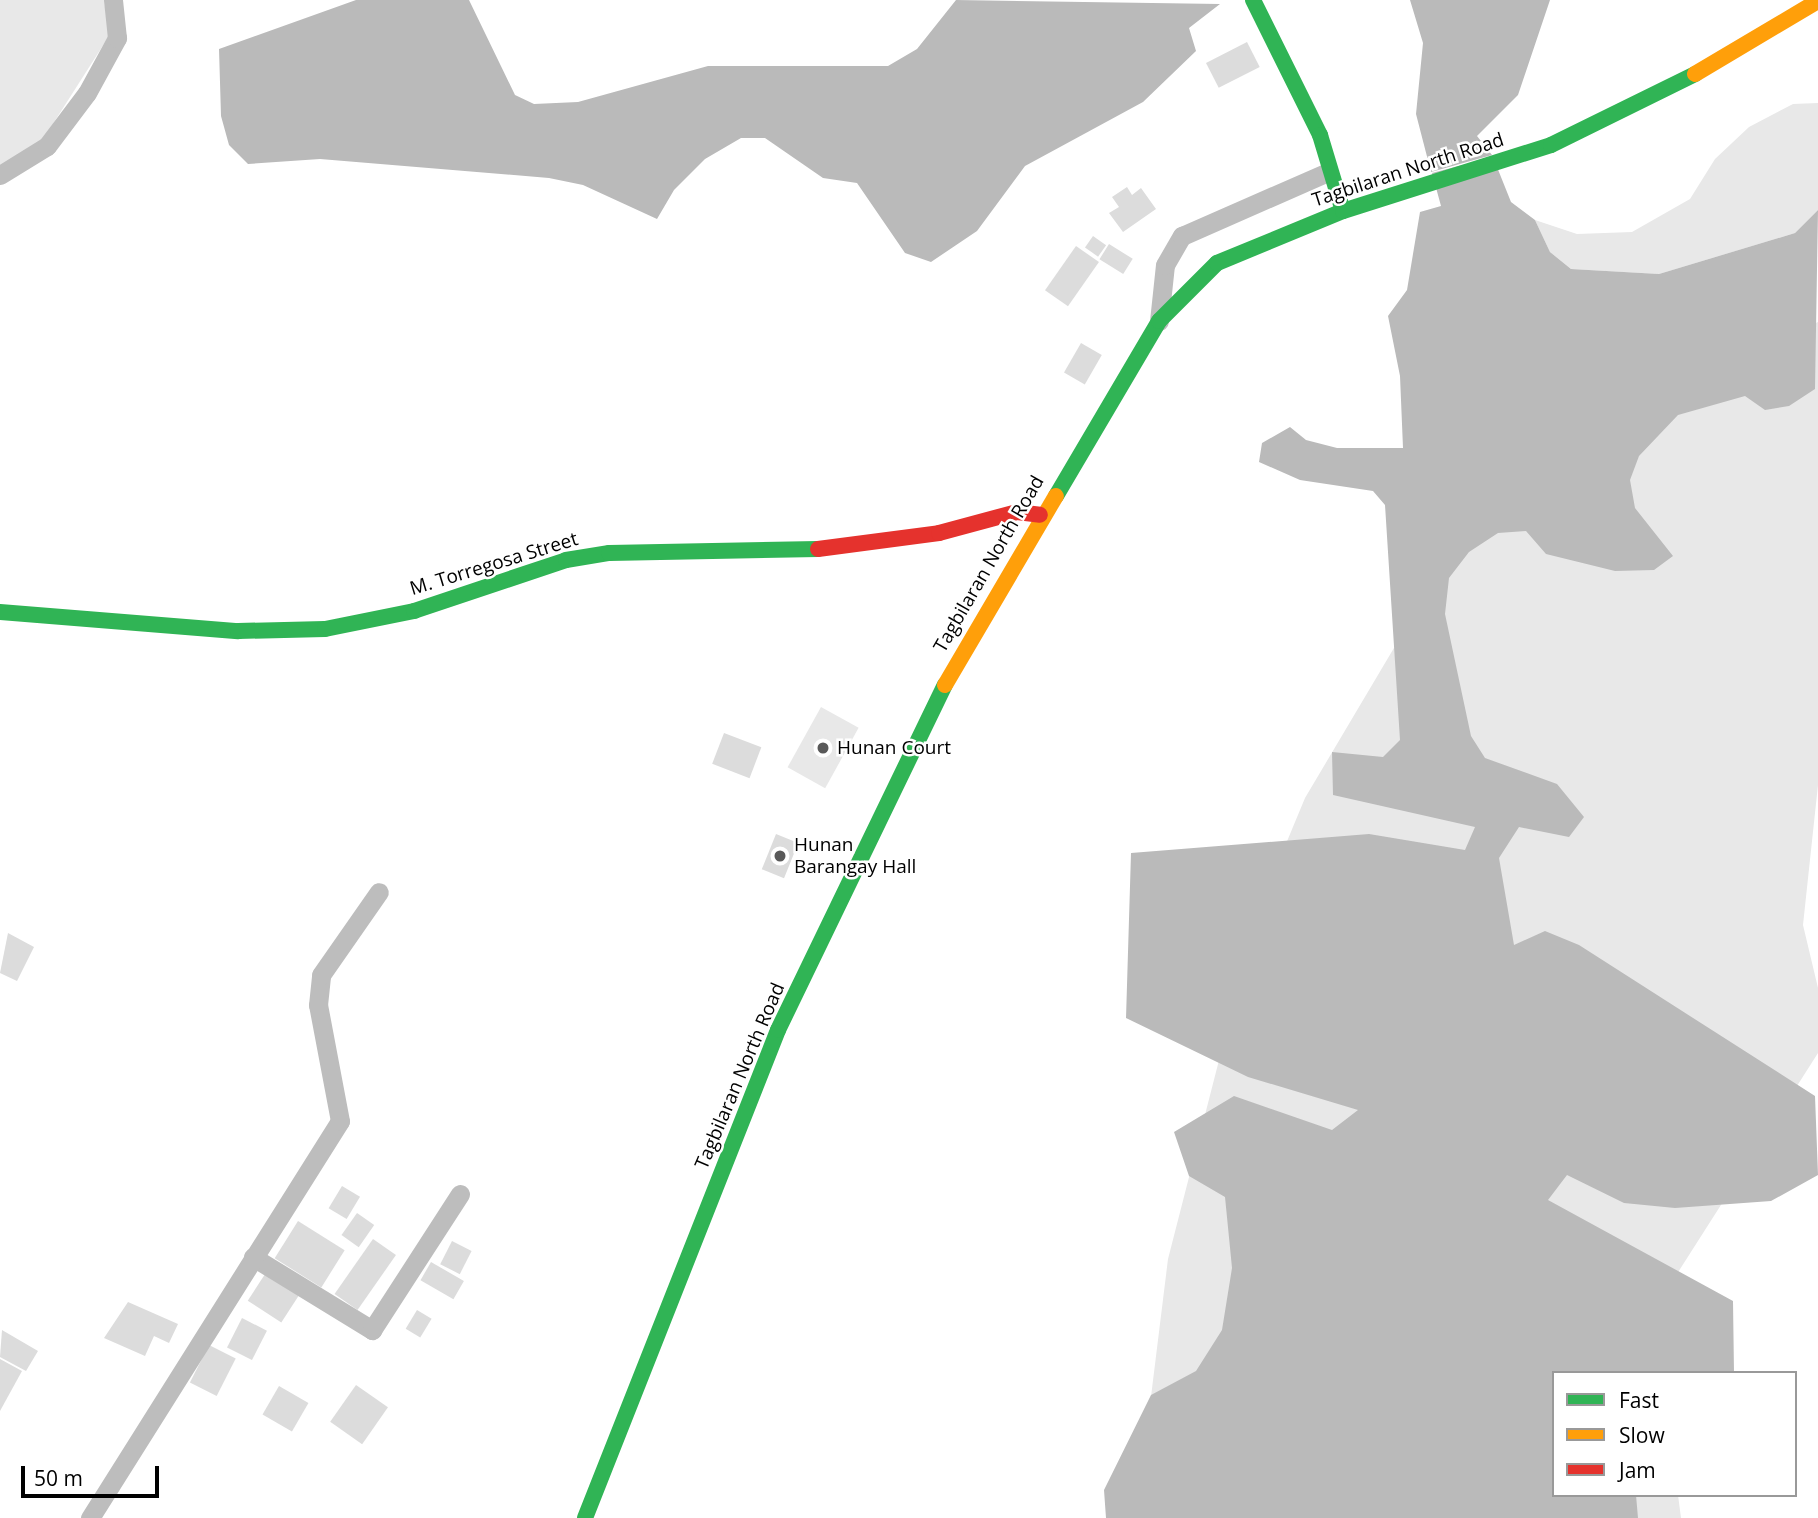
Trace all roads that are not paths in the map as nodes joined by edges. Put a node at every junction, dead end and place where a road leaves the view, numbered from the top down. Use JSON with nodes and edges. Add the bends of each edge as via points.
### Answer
{"nodes":[{"id":1,"x":113,"y":0,"type":"edge"},
{"id":2,"x":1253,"y":0,"type":"edge"},
{"id":3,"x":1818,"y":1,"type":"edge"},
{"id":4,"x":1328,"y":172,"type":"junction"},
{"id":5,"x":0,"y":175,"type":"edge"},
{"id":6,"x":1343,"y":211,"type":"junction"},
{"id":7,"x":1160,"y":321,"type":"junction"},
{"id":8,"x":1040,"y":515,"type":"junction"},
{"id":9,"x":0,"y":611,"type":"edge"},
{"id":10,"x":379,"y":892,"type":"dead end"},
{"id":11,"x":460,"y":1194,"type":"dead end"},
{"id":12,"x":253,"y":1257,"type":"junction"},
{"id":13,"x":90,"y":1518,"type":"edge"},
{"id":14,"x":585,"y":1518,"type":"edge"}],
"edges":[{"from":1,"to":5,"type":"street","via":[[117,38],[87,93],[47,146]]},
{"from":2,"to":4,"type":"main road","via":[[1320,135]]},
{"from":3,"to":6,"type":"main road","name":"Tagbilaran North Road","via":[[1598,123],[1511,159]]},
{"from":4,"to":6,"type":"main road"},
{"from":4,"to":7,"type":"street","via":[[1182,236],[1165,265]]},
{"from":6,"to":7,"type":"main road","name":"Tagbilaran North Road","via":[[1217,263]]},
{"from":7,"to":8,"type":"main road","name":"Tagbilaran North Road"},
{"from":8,"to":9,"type":"main road","name":"M. Torregosa Street","via":[[1017,512],[939,533],[814,550],[609,553],[566,560],[414,611],[325,629],[238,631]]},
{"from":8,"to":14,"type":"main road","name":"Tagbilaran North Road","via":[[945,685],[778,1030]]},
{"from":10,"to":12,"type":"street","via":[[321,975],[318,1005],[340,1121]]},
{"from":11,"to":12,"type":"street","via":[[372,1330]]},
{"from":12,"to":13,"type":"street"}]}
